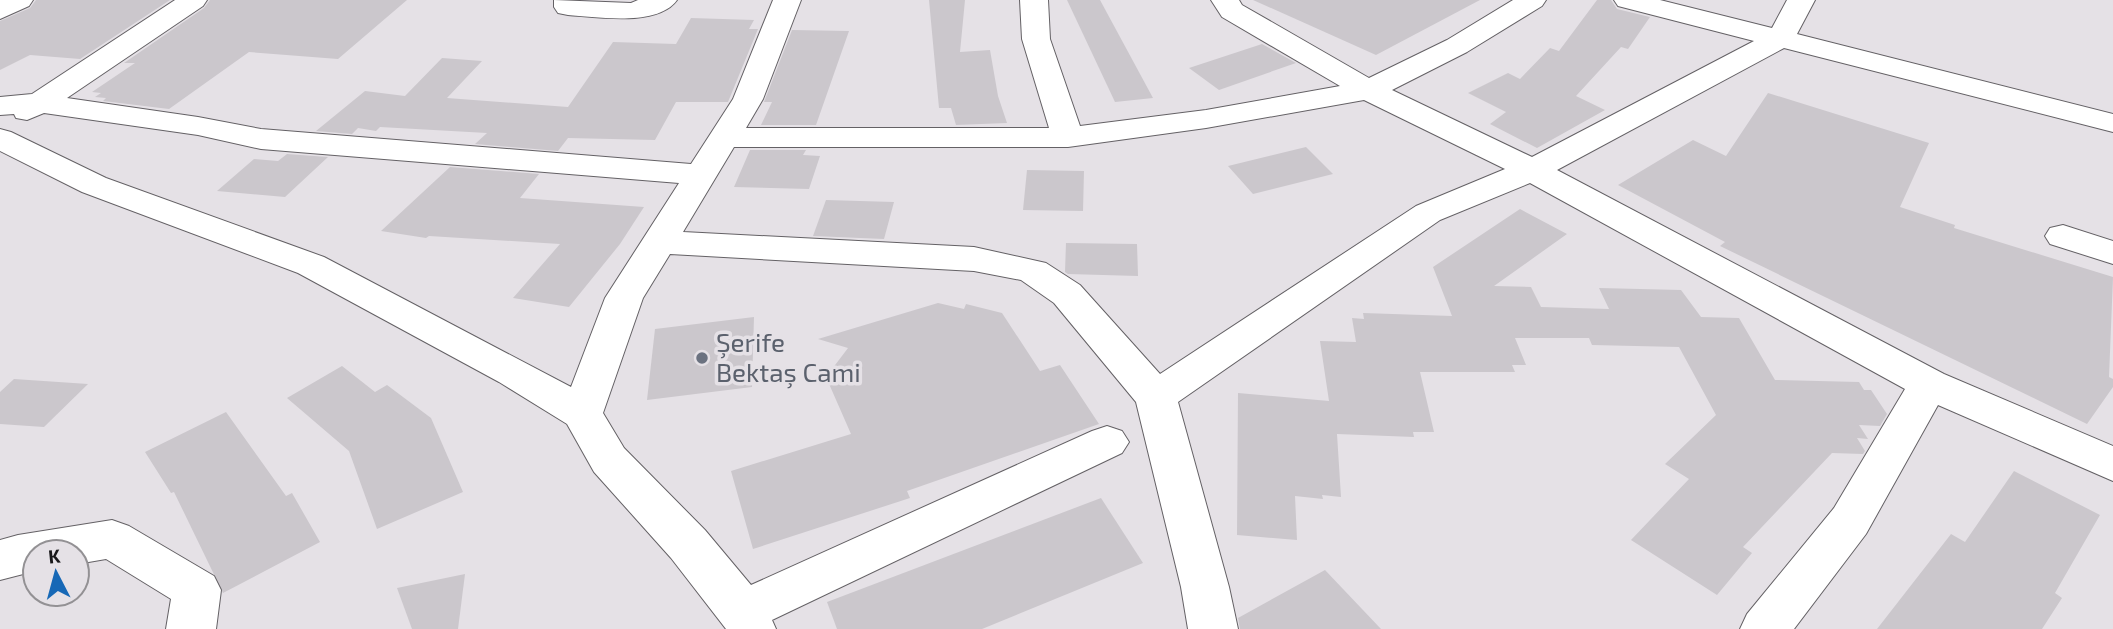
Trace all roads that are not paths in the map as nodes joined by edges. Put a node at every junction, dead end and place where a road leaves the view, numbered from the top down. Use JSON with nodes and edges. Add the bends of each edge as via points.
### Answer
{"nodes":[{"id":1,"x":19,"y":0,"type":"edge"},
{"id":2,"x":193,"y":0,"type":"edge"},
{"id":3,"x":568,"y":0,"type":"edge"},
{"id":4,"x":663,"y":0,"type":"edge"},
{"id":5,"x":787,"y":0,"type":"edge"},
{"id":6,"x":1034,"y":0,"type":"edge"},
{"id":7,"x":1225,"y":0,"type":"edge"},
{"id":8,"x":1532,"y":0,"type":"edge"},
{"id":9,"x":1628,"y":0,"type":"edge"},
{"id":10,"x":1801,"y":0,"type":"edge"},
{"id":11,"x":0,"y":11,"type":"edge"},
{"id":12,"x":1782,"y":38,"type":"junction"},
{"id":13,"x":1368,"y":90,"type":"junction"},
{"id":14,"x":37,"y":103,"type":"junction"},
{"id":15,"x":0,"y":106,"type":"edge"},
{"id":16,"x":2113,"y":123,"type":"edge"},
{"id":17,"x":0,"y":130,"type":"edge"},
{"id":18,"x":727,"y":137,"type":"junction"},
{"id":19,"x":1069,"y":137,"type":"junction"},
{"id":20,"x":0,"y":139,"type":"edge"},
{"id":21,"x":1532,"y":170,"type":"junction"},
{"id":22,"x":703,"y":174,"type":"junction"},
{"id":23,"x":2063,"y":236,"type":"dead end"},
{"id":24,"x":660,"y":242,"type":"junction"},
{"id":25,"x":2113,"y":253,"type":"edge"},
{"id":26,"x":1929,"y":384,"type":"junction"},
{"id":27,"x":1156,"y":397,"type":"junction"},
{"id":28,"x":582,"y":413,"type":"junction"},
{"id":29,"x":1107,"y":442,"type":"dead end"},
{"id":30,"x":2113,"y":464,"type":"edge"},
{"id":31,"x":0,"y":560,"type":"edge"},
{"id":32,"x":747,"y":620,"type":"edge"},
{"id":33,"x":191,"y":629,"type":"edge"},
{"id":34,"x":1213,"y":629,"type":"edge"},
{"id":35,"x":1765,"y":629,"type":"edge"}],
"edges":[{"from":1,"to":11,"type":"street"},
{"from":2,"to":14,"type":"street"},
{"from":3,"to":4,"type":"street","via":[[568,8],[634,12]]},
{"from":5,"to":18,"type":"street","via":[[748,99]]},
{"from":6,"to":19,"type":"street","via":[[1036,39]]},
{"from":7,"to":13,"type":"street","via":[[1232,11]]},
{"from":8,"to":13,"type":"street","via":[[1457,46]]},
{"from":9,"to":12,"type":"street"},
{"from":10,"to":12,"type":"street"},
{"from":12,"to":16,"type":"street"},
{"from":12,"to":21,"type":"street"},
{"from":13,"to":19,"type":"street"},
{"from":13,"to":21,"type":"street"},
{"from":14,"to":15,"type":"street"},
{"from":14,"to":17,"type":"street"},
{"from":14,"to":22,"type":"street","via":[[261,139]]},
{"from":18,"to":19,"type":"street"},
{"from":18,"to":22,"type":"street"},
{"from":20,"to":28,"type":"street","via":[[94,185],[311,265]]},
{"from":21,"to":26,"type":"street"},
{"from":21,"to":27,"type":"street","via":[[1428,213]]},
{"from":22,"to":24,"type":"street"},
{"from":23,"to":25,"type":"street"},
{"from":24,"to":27,"type":"street","via":[[974,260],[1033,271],[1067,294]]},
{"from":24,"to":28,"type":"street","via":[[624,298]]},
{"from":26,"to":30,"type":"street"},
{"from":26,"to":35,"type":"street","via":[[1850,521]]},
{"from":27,"to":34,"type":"street"},
{"from":28,"to":32,"type":"street","via":[[609,460],[688,544]]},
{"from":29,"to":32,"type":"street"},
{"from":31,"to":33,"type":"street","via":[[112,539],[197,590]]}]}
